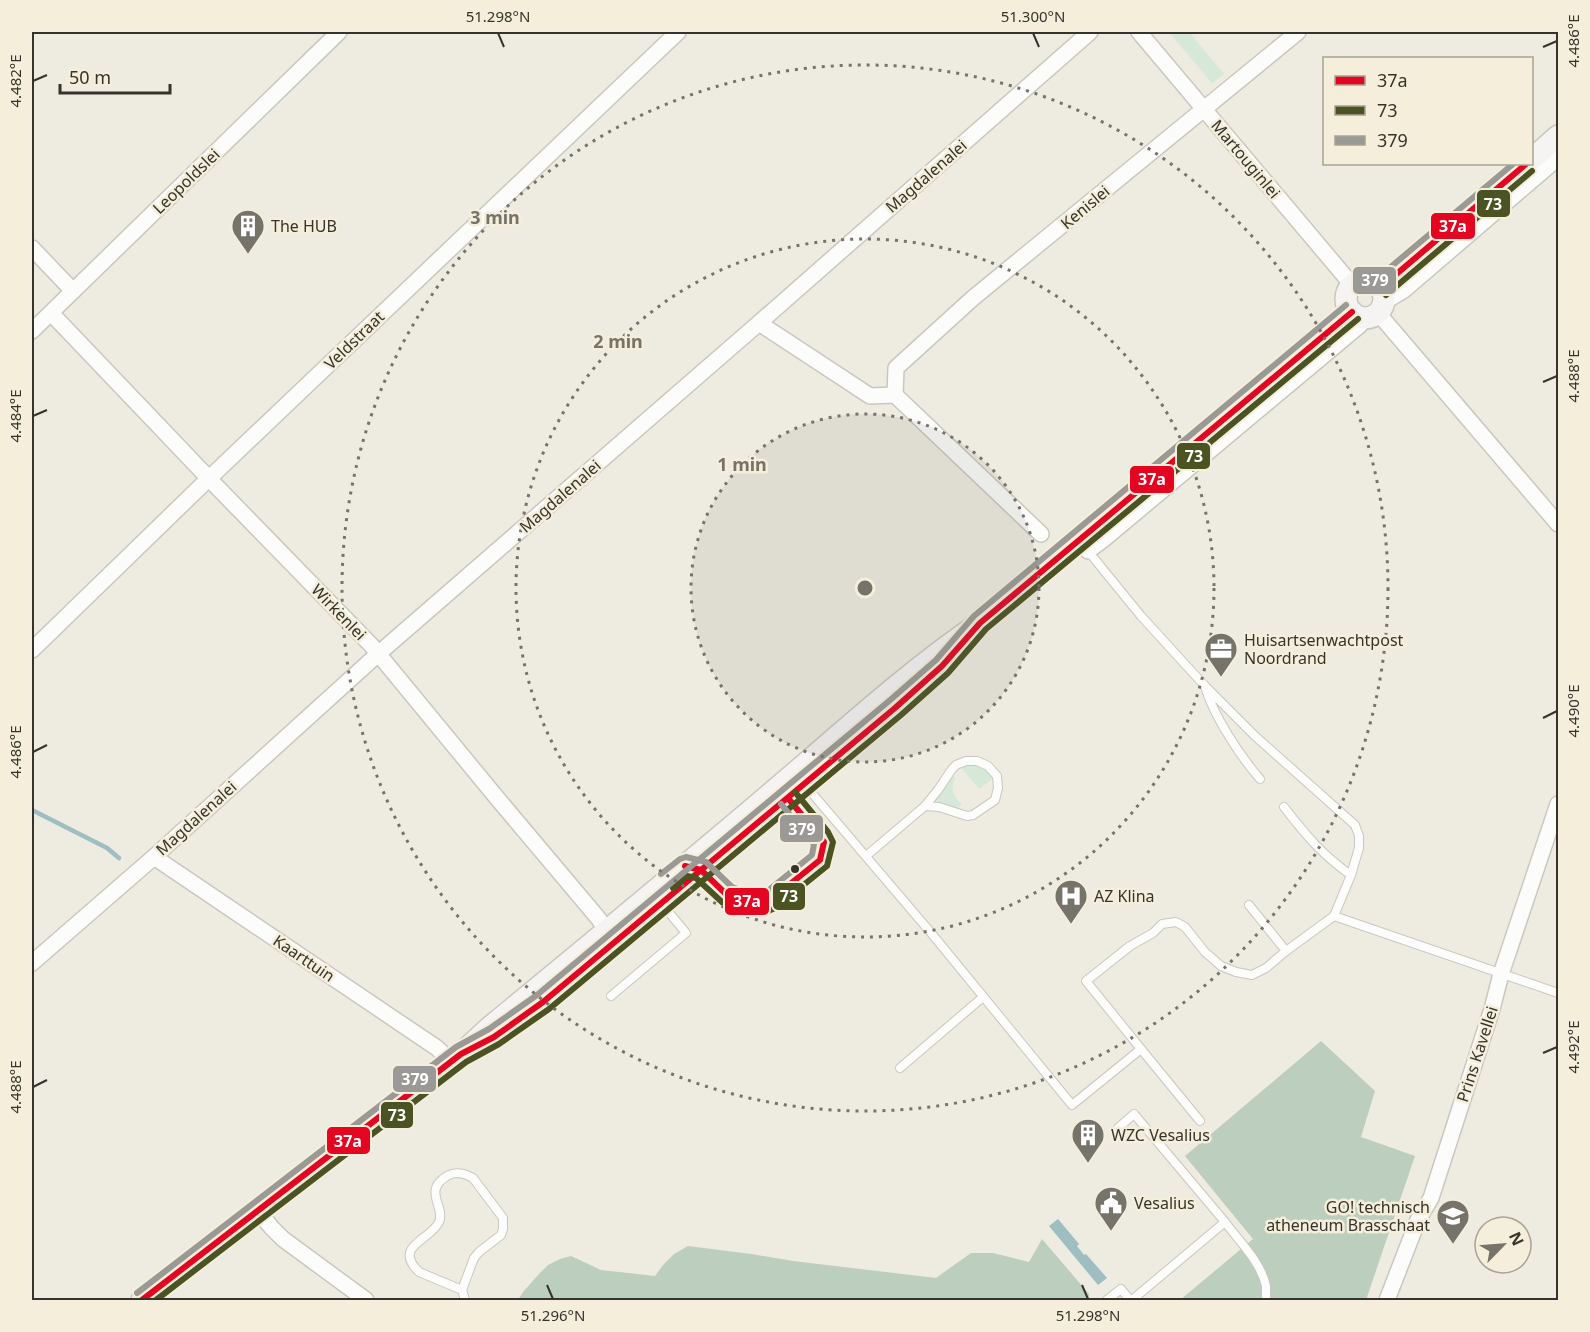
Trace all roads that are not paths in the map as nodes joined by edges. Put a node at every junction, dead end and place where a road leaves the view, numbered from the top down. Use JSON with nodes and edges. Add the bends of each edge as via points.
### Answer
{"nodes":[{"id":1,"x":339,"y":32,"type":"edge"},
{"id":2,"x":678,"y":32,"type":"edge"},
{"id":3,"x":1090,"y":32,"type":"edge"},
{"id":4,"x":1139,"y":32,"type":"edge"},
{"id":5,"x":1298,"y":32,"type":"edge"},
{"id":6,"x":1204,"y":109,"type":"junction"},
{"id":7,"x":1558,"y":136,"type":"edge"},
{"id":8,"x":1533,"y":158,"type":"edge"},
{"id":9,"x":1558,"y":158,"type":"edge"},
{"id":10,"x":1525,"y":165,"type":"edge"},
{"id":11,"x":32,"y":248,"type":"edge"},
{"id":12,"x":1353,"y":286,"type":"joint"},
{"id":13,"x":73,"y":291,"type":"junction"},
{"id":14,"x":1371,"y":307,"type":"junction"},
{"id":15,"x":51,"y":313,"type":"junction"},
{"id":16,"x":759,"y":323,"type":"junction"},
{"id":17,"x":32,"y":331,"type":"edge"},
{"id":18,"x":896,"y":395,"type":"junction"},
{"id":19,"x":209,"y":478,"type":"junction"},
{"id":20,"x":1558,"y":524,"type":"edge"},
{"id":21,"x":1041,"y":534,"type":"dead end"},
{"id":22,"x":1083,"y":546,"type":"junction"},
{"id":23,"x":980,"y":623,"type":"junction"},
{"id":24,"x":32,"y":650,"type":"edge"},
{"id":25,"x":378,"y":654,"type":"junction"},
{"id":26,"x":1204,"y":685,"type":"junction"},
{"id":27,"x":879,"y":702,"type":"junction"},
{"id":28,"x":805,"y":779,"type":"junction"},
{"id":29,"x":1260,"y":779,"type":"dead end"},
{"id":30,"x":788,"y":798,"type":"junction"},
{"id":31,"x":1558,"y":804,"type":"edge"},
{"id":32,"x":926,"y":806,"type":"junction"},
{"id":33,"x":1284,"y":807,"type":"dead end"},
{"id":34,"x":866,"y":856,"type":"junction"},
{"id":35,"x":154,"y":857,"type":"junction"},
{"id":36,"x":693,"y":868,"type":"junction"},
{"id":37,"x":1351,"y":875,"type":"junction"},
{"id":38,"x":661,"y":903,"type":"junction"},
{"id":39,"x":1249,"y":905,"type":"dead end"},
{"id":40,"x":1334,"y":916,"type":"junction"},
{"id":41,"x":607,"y":931,"type":"junction"},
{"id":42,"x":1286,"y":951,"type":"junction"},
{"id":43,"x":32,"y":963,"type":"edge"},
{"id":44,"x":1501,"y":974,"type":"junction"},
{"id":45,"x":1558,"y":993,"type":"edge"},
{"id":46,"x":611,"y":996,"type":"dead end"},
{"id":47,"x":983,"y":997,"type":"junction"},
{"id":48,"x":1141,"y":1049,"type":"junction"},
{"id":49,"x":457,"y":1058,"type":"junction"},
{"id":50,"x":900,"y":1068,"type":"dead end"},
{"id":51,"x":1200,"y":1121,"type":"dead end"},
{"id":52,"x":1118,"y":1128,"type":"dead end"},
{"id":53,"x":258,"y":1211,"type":"junction"},
{"id":54,"x":1225,"y":1222,"type":"junction"},
{"id":55,"x":462,"y":1290,"type":"junction"},
{"id":56,"x":142,"y":1300,"type":"edge"},
{"id":57,"x":366,"y":1300,"type":"edge"},
{"id":58,"x":465,"y":1300,"type":"edge"},
{"id":59,"x":1107,"y":1300,"type":"edge"},
{"id":60,"x":1131,"y":1300,"type":"edge"},
{"id":61,"x":1266,"y":1300,"type":"edge"},
{"id":62,"x":1387,"y":1300,"type":"edge"}],
"edges":[{"from":1,"to":13,"type":"street","name":"Leopoldslei"},
{"from":2,"to":19,"type":"street","name":"Veldstraat"},
{"from":3,"to":16,"type":"street","name":"Magdalenalei"},
{"from":4,"to":6,"type":"street","name":"Martouginlei"},
{"from":5,"to":6,"type":"street","name":"Kenislei"},
{"from":6,"to":12,"type":"street","name":"Martouginlei"},
{"from":6,"to":18,"type":"street","name":"Kenislei","via":[[973,298],[896,368]]},
{"from":7,"to":8,"type":"street"},
{"from":9,"to":14,"type":"street","via":[[1404,290]]},
{"from":10,"to":14,"type":"street"},
{"from":11,"to":13,"type":"street"},
{"from":12,"to":14,"type":"street","via":[[1347,302]]},
{"from":13,"to":15,"type":"street","name":"Leopoldslei"},
{"from":14,"to":20,"type":"street"},
{"from":14,"to":22,"type":"street"},
{"from":15,"to":17,"type":"street","name":"Leopoldslei"},
{"from":15,"to":19,"type":"street","name":"Wirkenlei"},
{"from":16,"to":18,"type":"street","via":[[870,396]]},
{"from":16,"to":25,"type":"street","name":"Magdalenalei"},
{"from":18,"to":21,"type":"street"},
{"from":19,"to":24,"type":"street","name":"Veldstraat"},
{"from":19,"to":25,"type":"street","name":"Wirkenlei"},
{"from":22,"to":23,"type":"street"},
{"from":22,"to":26,"type":"lane"},
{"from":23,"to":27,"type":"street"},
{"from":23,"to":28,"type":"street","via":[[942,666],[895,708]]},
{"from":25,"to":35,"type":"street","name":"Magdalenalei"},
{"from":25,"to":41,"type":"street","name":"Wirkenlei"},
{"from":26,"to":29,"type":"lane","via":[[1215,712]]},
{"from":26,"to":37,"type":"lane","via":[[1355,825],[1359,848]]},
{"from":27,"to":28,"type":"lane","via":[[878,714]]},
{"from":27,"to":36,"type":"street"},
{"from":28,"to":30,"type":"street"},
{"from":28,"to":34,"type":"lane"},
{"from":30,"to":36,"type":"street"},
{"from":30,"to":36,"type":"lane","via":[[824,843],[820,860],[769,901],[758,903],[727,895]]},
{"from":31,"to":44,"type":"street","name":"Prins Kavellei"},
{"from":32,"to":32,"type":"lane","via":[[973,815],[995,800],[997,776],[977,761],[956,765]]},
{"from":32,"to":34,"type":"lane"},
{"from":33,"to":37,"type":"lane","via":[[1316,846]]},
{"from":34,"to":47,"type":"lane"},
{"from":35,"to":43,"type":"street","name":"Magdalenalei"},
{"from":35,"to":49,"type":"street","name":"Kaarttuin"},
{"from":36,"to":38,"type":"street"},
{"from":36,"to":41,"type":"street"},
{"from":37,"to":40,"type":"lane"},
{"from":38,"to":46,"type":"lane","via":[[686,933]]},
{"from":38,"to":49,"type":"street","via":[[543,1002]]},
{"from":39,"to":42,"type":"lane"},
{"from":40,"to":42,"type":"lane"},
{"from":40,"to":44,"type":"lane"},
{"from":41,"to":49,"type":"street"},
{"from":42,"to":48,"type":"lane","via":[[1252,975],[1236,972],[1221,966],[1205,952],[1185,927],[1176,922],[1162,924],[1086,981]]},
{"from":44,"to":45,"type":"lane"},
{"from":44,"to":62,"type":"street","name":"Prins Kavellei","via":[[1431,1198],[1418,1220]]},
{"from":47,"to":48,"type":"lane","via":[[1072,1105]]},
{"from":47,"to":50,"type":"lane"},
{"from":48,"to":51,"type":"lane"},
{"from":49,"to":53,"type":"street"},
{"from":52,"to":54,"type":"lane","via":[[1134,1114]]},
{"from":53,"to":56,"type":"street"},
{"from":53,"to":57,"type":"street","via":[[283,1239]]},
{"from":54,"to":60,"type":"lane"},
{"from":54,"to":61,"type":"lane","via":[[1261,1272]]},
{"from":55,"to":55,"type":"lane","via":[[476,1255],[501,1235],[504,1223],[473,1178],[454,1173],[442,1180],[435,1191],[439,1223],[415,1243],[410,1258],[419,1272]]},
{"from":55,"to":58,"type":"lane"},
{"from":59,"to":60,"type":"lane","via":[[1121,1289]]}]}
